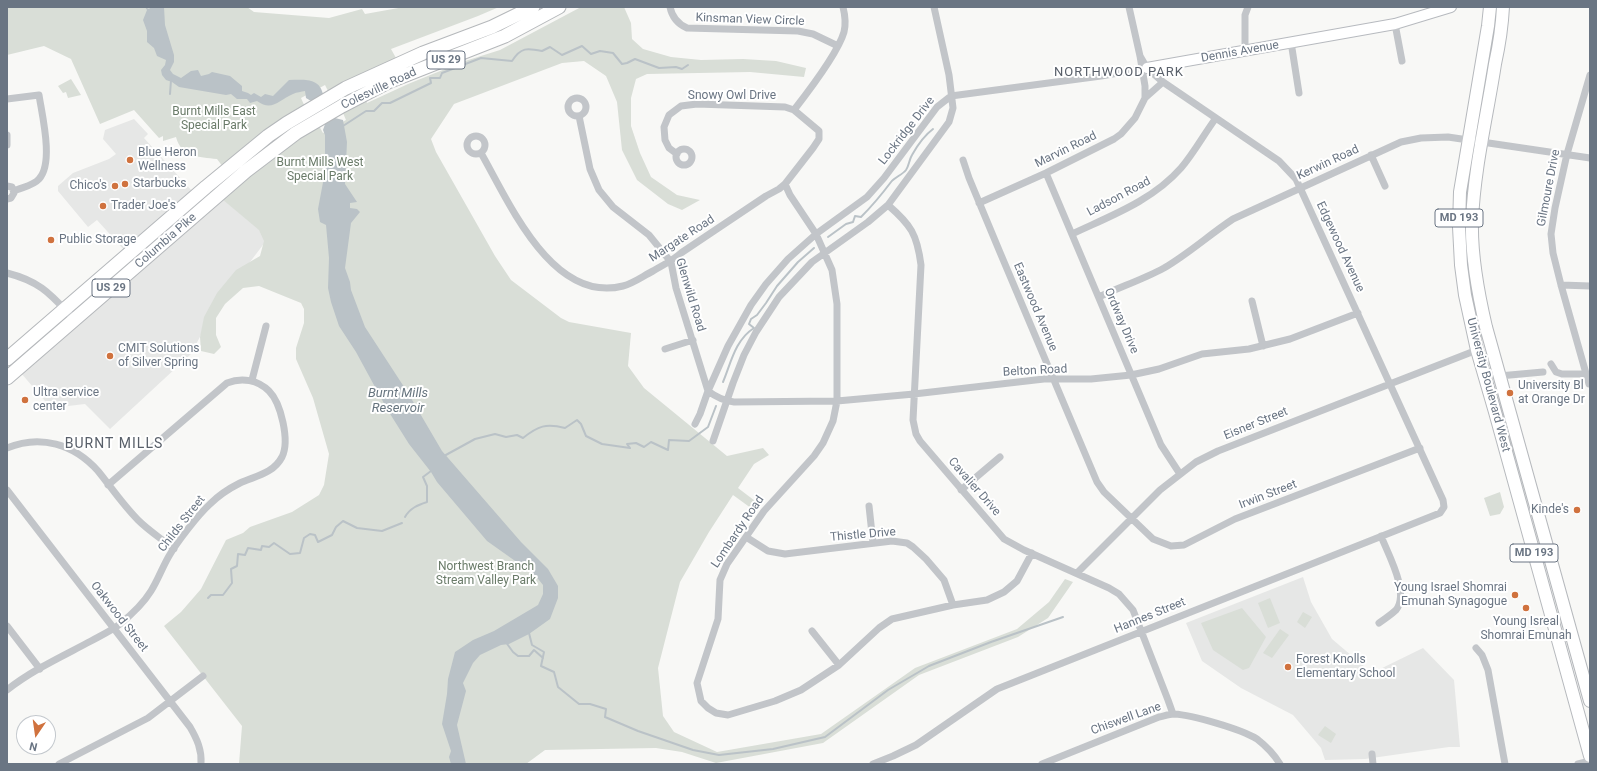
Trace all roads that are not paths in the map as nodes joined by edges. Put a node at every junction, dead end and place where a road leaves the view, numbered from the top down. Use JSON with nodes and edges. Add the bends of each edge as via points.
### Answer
{"nodes":[{"id":1,"x":533,"y":7,"type":"edge"},
{"id":2,"x":559,"y":7,"type":"edge"},
{"id":3,"x":670,"y":7,"type":"edge"},
{"id":4,"x":843,"y":7,"type":"edge"},
{"id":5,"x":934,"y":7,"type":"edge"},
{"id":6,"x":1129,"y":7,"type":"edge"},
{"id":7,"x":1248,"y":7,"type":"edge"},
{"id":8,"x":1452,"y":7,"type":"edge"},
{"id":9,"x":1490,"y":7,"type":"edge"},
{"id":10,"x":1503,"y":7,"type":"edge"},
{"id":11,"x":1395,"y":24,"type":"junction"},
{"id":12,"x":1291,"y":42,"type":"junction"},
{"id":13,"x":838,"y":46,"type":"junction"},
{"id":14,"x":1245,"y":50,"type":"junction"},
{"id":15,"x":1402,"y":62,"type":"dead end"},
{"id":16,"x":1144,"y":69,"type":"junction"},
{"id":17,"x":1590,"y":75,"type":"edge"},
{"id":18,"x":1163,"y":82,"type":"junction"},
{"id":19,"x":1299,"y":93,"type":"dead end"},
{"id":20,"x":951,"y":96,"type":"junction"},
{"id":21,"x":1145,"y":98,"type":"junction"},
{"id":22,"x":7,"y":99,"type":"edge"},
{"id":23,"x":322,"y":102,"type":"joint"},
{"id":24,"x":794,"y":110,"type":"junction"},
{"id":25,"x":333,"y":112,"type":"joint"},
{"id":26,"x":579,"y":116,"type":"dead end"},
{"id":27,"x":1216,"y":118,"type":"junction"},
{"id":28,"x":7,"y":135,"type":"edge"},
{"id":29,"x":1469,"y":141,"type":"junction"},
{"id":30,"x":1482,"y":142,"type":"junction"},
{"id":31,"x":7,"y":145,"type":"edge"},
{"id":32,"x":481,"y":153,"type":"dead end"},
{"id":33,"x":677,"y":154,"type":"dead end"},
{"id":34,"x":1567,"y":154,"type":"junction"},
{"id":35,"x":1371,"y":155,"type":"junction"},
{"id":36,"x":1590,"y":158,"type":"edge"},
{"id":37,"x":963,"y":160,"type":"dead end"},
{"id":38,"x":1046,"y":173,"type":"junction"},
{"id":39,"x":785,"y":184,"type":"junction"},
{"id":40,"x":7,"y":186,"type":"edge"},
{"id":41,"x":1385,"y":186,"type":"dead end"},
{"id":42,"x":1300,"y":187,"type":"junction"},
{"id":43,"x":14,"y":191,"type":"junction"},
{"id":44,"x":7,"y":199,"type":"edge"},
{"id":45,"x":979,"y":203,"type":"junction"},
{"id":46,"x":888,"y":205,"type":"junction"},
{"id":47,"x":816,"y":234,"type":"junction"},
{"id":48,"x":1072,"y":234,"type":"junction"},
{"id":49,"x":824,"y":253,"type":"junction"},
{"id":50,"x":671,"y":262,"type":"junction"},
{"id":51,"x":7,"y":273,"type":"edge"},
{"id":52,"x":1561,"y":285,"type":"junction"},
{"id":53,"x":1590,"y":286,"type":"edge"},
{"id":54,"x":1099,"y":297,"type":"junction"},
{"id":55,"x":1252,"y":301,"type":"dead end"},
{"id":56,"x":65,"y":309,"type":"junction"},
{"id":57,"x":1358,"y":313,"type":"junction"},
{"id":58,"x":75,"y":320,"type":"junction"},
{"id":59,"x":266,"y":326,"type":"dead end"},
{"id":60,"x":33,"y":336,"type":"junction"},
{"id":61,"x":693,"y":340,"type":"junction"},
{"id":62,"x":7,"y":346,"type":"edge"},
{"id":63,"x":1263,"y":346,"type":"junction"},
{"id":64,"x":665,"y":349,"type":"dead end"},
{"id":65,"x":1492,"y":349,"type":"junction"},
{"id":66,"x":1477,"y":350,"type":"junction"},
{"id":67,"x":7,"y":359,"type":"edge"},
{"id":68,"x":1551,"y":364,"type":"dead end"},
{"id":69,"x":1542,"y":372,"type":"dead end"},
{"id":70,"x":1131,"y":375,"type":"junction"},
{"id":71,"x":1499,"y":376,"type":"junction"},
{"id":72,"x":7,"y":378,"type":"edge"},
{"id":73,"x":1053,"y":379,"type":"junction"},
{"id":74,"x":1588,"y":379,"type":"edge"},
{"id":75,"x":252,"y":380,"type":"junction"},
{"id":76,"x":1389,"y":384,"type":"junction"},
{"id":77,"x":708,"y":390,"type":"junction"},
{"id":78,"x":914,"y":394,"type":"junction"},
{"id":79,"x":837,"y":400,"type":"junction"},
{"id":80,"x":726,"y":401,"type":"junction"},
{"id":81,"x":695,"y":424,"type":"dead end"},
{"id":82,"x":714,"y":441,"type":"dead end"},
{"id":83,"x":7,"y":448,"type":"edge"},
{"id":84,"x":1420,"y":448,"type":"junction"},
{"id":85,"x":1000,"y":457,"type":"dead end"},
{"id":86,"x":1180,"y":474,"type":"junction"},
{"id":87,"x":108,"y":485,"type":"junction"},
{"id":88,"x":7,"y":490,"type":"edge"},
{"id":89,"x":961,"y":490,"type":"junction"},
{"id":90,"x":869,"y":506,"type":"dead end"},
{"id":91,"x":1444,"y":508,"type":"joint"},
{"id":92,"x":1131,"y":519,"type":"junction"},
{"id":93,"x":1381,"y":536,"type":"junction"},
{"id":94,"x":746,"y":537,"type":"junction"},
{"id":95,"x":873,"y":543,"type":"junction"},
{"id":96,"x":174,"y":549,"type":"junction"},
{"id":97,"x":1032,"y":553,"type":"junction"},
{"id":98,"x":1077,"y":573,"type":"junction"},
{"id":99,"x":1562,"y":599,"type":"junction"},
{"id":100,"x":1548,"y":603,"type":"junction"},
{"id":101,"x":953,"y":605,"type":"junction"},
{"id":102,"x":1378,"y":623,"type":"dead end"},
{"id":103,"x":7,"y":626,"type":"edge"},
{"id":104,"x":114,"y":628,"type":"junction"},
{"id":105,"x":812,"y":631,"type":"dead end"},
{"id":106,"x":1142,"y":632,"type":"junction"},
{"id":107,"x":1476,"y":648,"type":"dead end"},
{"id":108,"x":839,"y":665,"type":"junction"},
{"id":109,"x":40,"y":669,"type":"junction"},
{"id":110,"x":203,"y":676,"type":"dead end"},
{"id":111,"x":7,"y":690,"type":"edge"},
{"id":112,"x":1590,"y":701,"type":"edge"},
{"id":113,"x":170,"y":702,"type":"junction"},
{"id":114,"x":1172,"y":714,"type":"junction"},
{"id":115,"x":1372,"y":754,"type":"dead end"},
{"id":116,"x":1590,"y":756,"type":"edge"},
{"id":117,"x":1590,"y":761,"type":"edge"},
{"id":118,"x":59,"y":764,"type":"edge"},
{"id":119,"x":201,"y":764,"type":"edge"},
{"id":120,"x":873,"y":764,"type":"edge"},
{"id":121,"x":1042,"y":764,"type":"edge"},
{"id":122,"x":1280,"y":764,"type":"edge"},
{"id":123,"x":1373,"y":764,"type":"edge"},
{"id":124,"x":1505,"y":764,"type":"edge"},
{"id":125,"x":1578,"y":764,"type":"edge"}],
"edges":[{"from":1,"to":23,"type":"highway","name":"Colesville Road","number":"US 29","via":[[492,27],[386,69]]},
{"from":2,"to":25,"type":"highway","name":"Colesville Road","number":"US 29","via":[[506,36],[388,82]]},
{"from":3,"to":13,"type":"street","name":"Kinsman View Circle","via":[[679,25],[687,28],[798,31],[813,34]]},
{"from":4,"to":13,"type":"street","via":[[844,31]]},
{"from":5,"to":20,"type":"street"},
{"from":6,"to":16,"type":"street","name":"Edgewood Avenue"},
{"from":7,"to":14,"type":"street","via":[[1245,15]]},
{"from":8,"to":11,"type":"street","name":"Dennis Avenue"},
{"from":9,"to":29,"type":"main road","name":"University Boulevard West","number":"MD 193"},
{"from":10,"to":30,"type":"main road","name":"University Boulevard West","number":"MD 193"},
{"from":11,"to":12,"type":"street","name":"Dennis Avenue"},
{"from":11,"to":15,"type":"street"},
{"from":12,"to":14,"type":"street","name":"Dennis Avenue"},
{"from":12,"to":19,"type":"street","name":"Dennis Avenue"},
{"from":13,"to":24,"type":"street"},
{"from":14,"to":16,"type":"street","name":"Dennis Avenue"},
{"from":16,"to":18,"type":"street","name":"Edgewood Avenue"},
{"from":16,"to":20,"type":"street","name":"Dennis Avenue"},
{"from":16,"to":21,"type":"street"},
{"from":17,"to":34,"type":"street","name":"Gilmoure Drive"},
{"from":18,"to":21,"type":"street","name":"Marvin Road"},
{"from":18,"to":27,"type":"street","name":"Edgewood Avenue"},
{"from":20,"to":46,"type":"street","name":"Lockridge Drive","via":[[953,112],[949,122]]},
{"from":20,"to":47,"type":"street","name":"Lockridge Drive","via":[[937,107],[867,197]]},
{"from":21,"to":38,"type":"street","name":"Marvin Road","via":[[1135,118],[1121,134]]},
{"from":22,"to":43,"type":"street","via":[[39,95],[48,147],[44,169],[39,179]]},
{"from":23,"to":56,"type":"highway","name":"Columbia Pike","number":"US 29","via":[[268,136],[233,163]]},
{"from":24,"to":33,"type":"street","name":"Snowy Owl Drive","via":[[785,107],[697,104],[681,106],[669,115],[664,127],[665,140],[669,148]]},
{"from":24,"to":39,"type":"street","name":"Margate Road","via":[[819,131],[819,139]]},
{"from":25,"to":58,"type":"highway","name":"Columbia Pike","number":"US 29","via":[[281,144],[246,171]]},
{"from":26,"to":50,"type":"street","name":"Glenwild Road","via":[[590,168],[599,190],[613,207],[649,235]]},
{"from":27,"to":42,"type":"street","name":"Edgewood Avenue","via":[[1279,161]]},
{"from":27,"to":48,"type":"street","name":"Ladson Road","via":[[1181,168],[1157,191]]},
{"from":28,"to":31,"type":"street"},
{"from":29,"to":30,"type":"street","name":"Kerwin Road"},
{"from":29,"to":35,"type":"street","name":"Kerwin Road","via":[[1448,137],[1422,138],[1401,142]]},
{"from":29,"to":66,"type":"main road","name":"University Boulevard West","number":"MD 193","via":[[1460,192],[1459,227],[1465,295]]},
{"from":30,"to":34,"type":"street","name":"Kerwin Road"},
{"from":30,"to":65,"type":"main road","name":"University Boulevard West","number":"MD 193","via":[[1472,223],[1479,300]]},
{"from":32,"to":50,"type":"street","name":"Margate Road","via":[[516,216],[539,249],[568,277],[592,287],[622,286]]},
{"from":34,"to":36,"type":"street","name":"Kerwin Road"},
{"from":34,"to":52,"type":"street","name":"Gilmoure Drive","via":[[1551,234]]},
{"from":35,"to":41,"type":"street"},
{"from":35,"to":42,"type":"street","name":"Kerwin Road"},
{"from":37,"to":45,"type":"street","name":"Eastwood Avenue"},
{"from":38,"to":45,"type":"street","name":"Marvin Road"},
{"from":38,"to":48,"type":"street","name":"Ordway Drive"},
{"from":39,"to":47,"type":"street","name":"Lombardy Road","via":[[790,196]]},
{"from":39,"to":50,"type":"street","name":"Margate Road"},
{"from":40,"to":43,"type":"street","via":[[12,187]]},
{"from":42,"to":54,"type":"street","name":"Kerwin Road","via":[[1233,219],[1163,268]]},
{"from":42,"to":57,"type":"street","name":"Edgewood Avenue"},
{"from":43,"to":44,"type":"street","via":[[13,197]]},
{"from":45,"to":73,"type":"street","name":"Eastwood Avenue"},
{"from":46,"to":49,"type":"street","name":"Lockridge Drive"},
{"from":46,"to":78,"type":"street","name":"Cavalier Drive","via":[[912,230],[922,265]]},
{"from":47,"to":49,"type":"street","name":"Lombardy Road"},
{"from":47,"to":77,"type":"street","name":"Lockridge Drive","via":[[788,259],[751,305],[728,346]]},
{"from":48,"to":54,"type":"street","name":"Ordway Drive"},
{"from":49,"to":79,"type":"street","name":"Lombardy Road","via":[[832,270],[837,304]]},
{"from":49,"to":80,"type":"street","name":"Lockridge Drive","via":[[800,274],[766,316],[744,356]]},
{"from":50,"to":61,"type":"street","name":"Glenwild Road","via":[[676,288]]},
{"from":51,"to":56,"type":"street","via":[[32,281],[46,290]]},
{"from":52,"to":53,"type":"street"},
{"from":52,"to":74,"type":"street","name":"Gilmoure Drive"},
{"from":54,"to":70,"type":"street","name":"Ordway Drive"},
{"from":55,"to":63,"type":"street"},
{"from":56,"to":58,"type":"street"},
{"from":56,"to":60,"type":"highway","name":"Columbia Pike","number":"US 29"},
{"from":57,"to":63,"type":"street","name":"Belton Road","via":[[1290,339]]},
{"from":57,"to":76,"type":"street","name":"Edgewood Avenue"},
{"from":58,"to":72,"type":"highway","name":"Columbia Pike","number":"US 29"},
{"from":59,"to":75,"type":"street"},
{"from":60,"to":62,"type":"highway"},
{"from":60,"to":67,"type":"highway","name":"Columbia Pike","number":"US 29"},
{"from":61,"to":64,"type":"street"},
{"from":61,"to":77,"type":"street","name":"Glenwild Road"},
{"from":63,"to":70,"type":"street","name":"Belton Road","via":[[1202,354],[1159,369]]},
{"from":65,"to":66,"type":"main road"},
{"from":65,"to":71,"type":"main road","name":"University Boulevard West","number":"MD 193"},
{"from":66,"to":76,"type":"street","name":"Eisner Street"},
{"from":66,"to":100,"type":"main road","name":"University Boulevard West","number":"MD 193"},
{"from":68,"to":74,"type":"street","via":[[1556,372],[1581,374]]},
{"from":69,"to":71,"type":"street"},
{"from":70,"to":73,"type":"street","name":"Belton Road"},
{"from":70,"to":86,"type":"street","name":"Ordway Drive","via":[[1161,444]]},
{"from":71,"to":99,"type":"main road","name":"University Boulevard West","number":"MD 193"},
{"from":73,"to":78,"type":"street","name":"Belton Road"},
{"from":73,"to":92,"type":"street","name":"Eastwood Avenue","via":[[1097,482]]},
{"from":75,"to":87,"type":"street","via":[[234,380],[227,383]]},
{"from":75,"to":96,"type":"street","name":"Childs Street","via":[[263,386],[276,403],[286,434],[285,451],[276,466],[269,471],[221,493]]},
{"from":76,"to":84,"type":"street","name":"Edgewood Avenue"},
{"from":76,"to":86,"type":"street","name":"Eisner Street","via":[[1218,451]]},
{"from":77,"to":80,"type":"street","name":"Belton Road"},
{"from":77,"to":81,"type":"street","name":"Lockridge Drive"},
{"from":78,"to":79,"type":"street","name":"Belton Road"},
{"from":78,"to":89,"type":"street","name":"Cavalier Drive","via":[[913,420],[916,434]]},
{"from":79,"to":80,"type":"street","name":"Belton Road"},
{"from":79,"to":94,"type":"street","name":"Lombardy Road","via":[[830,429],[823,443],[772,501]]},
{"from":80,"to":82,"type":"street","name":"Lockridge Drive"},
{"from":83,"to":87,"type":"street","via":[[37,441],[57,444],[85,458]]},
{"from":84,"to":91,"type":"street","name":"Edgewood Avenue","via":[[1443,500]]},
{"from":84,"to":92,"type":"street","name":"Irwin Street","via":[[1235,519],[1184,545],[1171,546],[1153,539]]},
{"from":85,"to":89,"type":"street"},
{"from":86,"to":92,"type":"street","name":"Eisner Street"},
{"from":87,"to":96,"type":"street","via":[[138,520]]},
{"from":88,"to":104,"type":"street","name":"Oakwood Street"},
{"from":89,"to":97,"type":"street","name":"Cavalier Drive","via":[[1004,539]]},
{"from":90,"to":95,"type":"street"},
{"from":91,"to":93,"type":"street","name":"Hannes Street","via":[[1440,513]]},
{"from":92,"to":98,"type":"street","name":"Eisner Street"},
{"from":93,"to":102,"type":"street","via":[[1401,591],[1396,610]]},
{"from":93,"to":106,"type":"street","name":"Hannes Street"},
{"from":94,"to":95,"type":"street","name":"Thistle Drive","via":[[764,549],[785,554]]},
{"from":94,"to":108,"type":"street","name":"Lombardy Road","via":[[727,564],[720,580],[718,619],[697,683],[701,701],[716,713],[728,715],[801,690]]},
{"from":95,"to":101,"type":"street","name":"Thistle Drive","via":[[892,541],[913,547],[944,580]]},
{"from":96,"to":104,"type":"street","name":"Childs Street","via":[[141,605]]},
{"from":97,"to":98,"type":"street","name":"Cavalier Drive"},
{"from":97,"to":101,"type":"street","name":"Lombardy Road","via":[[1017,581],[1004,592],[987,600]]},
{"from":98,"to":106,"type":"street","name":"Cavalier Drive","via":[[1119,594],[1132,610]]},
{"from":99,"to":100,"type":"main road"},
{"from":99,"to":112,"type":"main road","name":"University Boulevard West","number":"MD 193"},
{"from":100,"to":116,"type":"main road","name":"University Boulevard West","number":"MD 193"},
{"from":101,"to":108,"type":"street","name":"Lombardy Road","via":[[892,619]]},
{"from":103,"to":109,"type":"street"},
{"from":104,"to":109,"type":"street","name":"Childs Street"},
{"from":104,"to":113,"type":"street","name":"Oakwood Street"},
{"from":105,"to":108,"type":"street"},
{"from":106,"to":114,"type":"street","name":"Cavalier Drive"},
{"from":106,"to":120,"type":"street","name":"Hannes Street","via":[[997,689],[916,745]]},
{"from":107,"to":124,"type":"street","via":[[1488,670]]},
{"from":109,"to":111,"type":"street","name":"Childs Street"},
{"from":110,"to":113,"type":"street"},
{"from":113,"to":118,"type":"street","via":[[148,718]]},
{"from":113,"to":119,"type":"street","name":"Oakwood Street","via":[[198,741]]},
{"from":114,"to":121,"type":"street","name":"Chiswell Lane"},
{"from":114,"to":122,"type":"street","name":"Chiswell Lane","via":[[1236,730],[1256,739],[1271,751]]},
{"from":115,"to":123,"type":"street"},
{"from":117,"to":125,"type":"street"}]}
